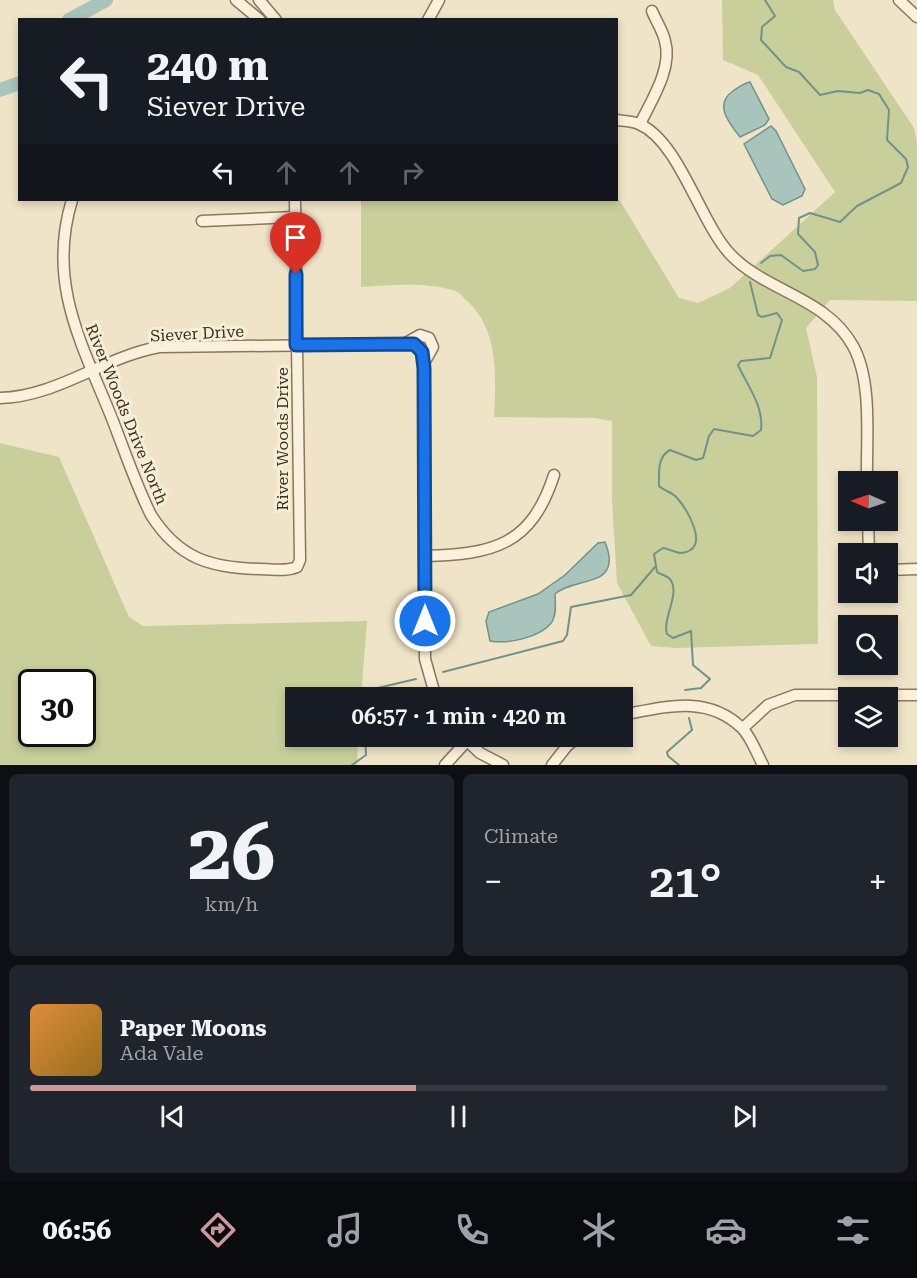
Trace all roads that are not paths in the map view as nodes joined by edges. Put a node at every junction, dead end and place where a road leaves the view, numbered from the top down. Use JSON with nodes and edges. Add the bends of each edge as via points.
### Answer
{"nodes":[{"id":1,"x":236,"y":0,"type":"edge"},
{"id":2,"x":259,"y":0,"type":"edge"},
{"id":3,"x":439,"y":0,"type":"edge"},
{"id":4,"x":899,"y":0,"type":"edge"},
{"id":5,"x":652,"y":11,"type":"dead end"},
{"id":6,"x":917,"y":17,"type":"edge"},
{"id":7,"x":258,"y":18,"type":"edge"},
{"id":8,"x":274,"y":18,"type":"edge"},
{"id":9,"x":429,"y":18,"type":"edge"},
{"id":10,"x":618,"y":120,"type":"edge"},
{"id":11,"x":640,"y":124,"type":"junction"},
{"id":12,"x":72,"y":201,"type":"edge"},
{"id":13,"x":295,"y":201,"type":"edge"},
{"id":14,"x":295,"y":218,"type":"junction"},
{"id":15,"x":202,"y":221,"type":"dead end"},
{"id":16,"x":404,"y":344,"type":"junction"},
{"id":17,"x":296,"y":345,"type":"junction"},
{"id":18,"x":424,"y":363,"type":"junction"},
{"id":19,"x":92,"y":370,"type":"junction"},
{"id":20,"x":0,"y":398,"type":"edge"},
{"id":21,"x":867,"y":471,"type":"edge"},
{"id":22,"x":554,"y":475,"type":"dead end"},
{"id":23,"x":425,"y":556,"type":"junction"},
{"id":24,"x":294,"y":568,"type":"joint"},
{"id":25,"x":917,"y":569,"type":"edge"},
{"id":26,"x":898,"y":570,"type":"edge"},
{"id":27,"x":433,"y":687,"type":"edge"},
{"id":28,"x":917,"y":695,"type":"edge"},
{"id":29,"x":633,"y":713,"type":"edge"},
{"id":30,"x":743,"y":728,"type":"junction"},
{"id":31,"x":458,"y":747,"type":"edge"},
{"id":32,"x":476,"y":747,"type":"edge"},
{"id":33,"x":566,"y":747,"type":"edge"},
{"id":34,"x":446,"y":765,"type":"edge"},
{"id":35,"x":503,"y":765,"type":"edge"},
{"id":36,"x":552,"y":765,"type":"edge"},
{"id":37,"x":763,"y":765,"type":"edge"}],
"edges":[{"from":1,"to":7,"type":"street"},
{"from":2,"to":8,"type":"street"},
{"from":3,"to":9,"type":"street"},
{"from":4,"to":6,"type":"street"},
{"from":5,"to":11,"type":"street","via":[[666,42],[665,57],[663,72]]},
{"from":10,"to":11,"type":"street"},
{"from":11,"to":21,"type":"street","via":[[668,150],[729,253],[827,315],[853,346],[865,380]]},
{"from":12,"to":19,"type":"street","name":"River Woods Drive North","via":[[64,226],[63,279],[68,307]]},
{"from":13,"to":14,"type":"street","name":"River Woods Drive"},
{"from":14,"to":15,"type":"street"},
{"from":14,"to":17,"type":"street","name":"River Woods Drive"},
{"from":16,"to":17,"type":"street","name":"Siever Drive"},
{"from":16,"to":18,"type":"street","name":"Siever Drive","via":[[417,346]]},
{"from":16,"to":18,"type":"street","name":"Siever Drive","via":[[420,335],[429,338],[433,347]]},
{"from":17,"to":19,"type":"street","name":"Siever Drive","via":[[159,347]]},
{"from":17,"to":24,"type":"street","name":"River Woods Drive","via":[[300,560]]},
{"from":18,"to":23,"type":"street"},
{"from":19,"to":20,"type":"street","name":"Siever Drive","via":[[33,394]]},
{"from":19,"to":24,"type":"street","name":"River Woods Drive North","via":[[146,506],[170,540],[191,556],[216,566]]},
{"from":22,"to":23,"type":"street","via":[[546,500],[535,516],[505,543],[476,553]]},
{"from":23,"to":27,"type":"street","via":[[425,659]]},
{"from":25,"to":26,"type":"street"},
{"from":28,"to":30,"type":"street","via":[[795,695],[768,705]]},
{"from":29,"to":30,"type":"street","via":[[677,704],[693,705],[724,715]]},
{"from":30,"to":37,"type":"street"},
{"from":31,"to":34,"type":"street"},
{"from":32,"to":35,"type":"street"},
{"from":33,"to":36,"type":"street"}]}
